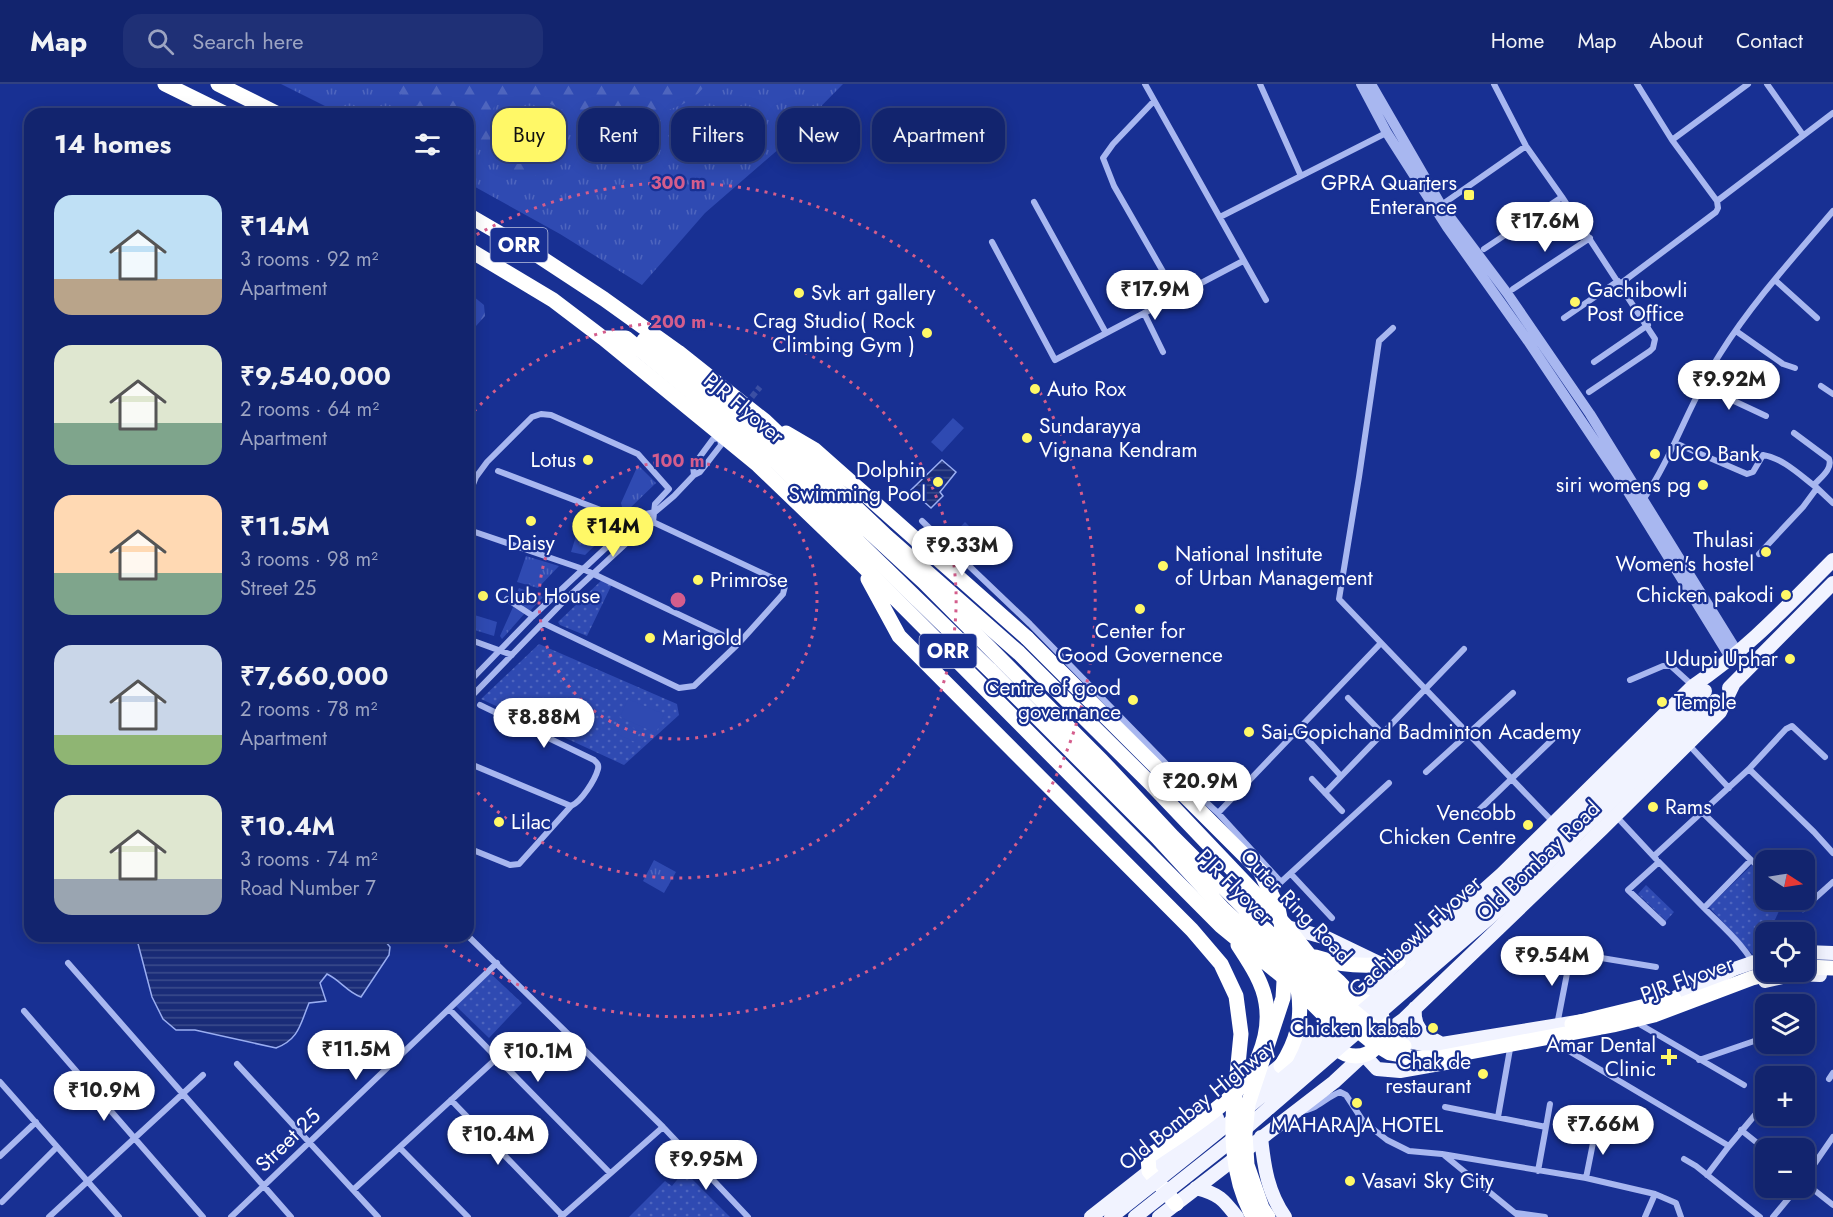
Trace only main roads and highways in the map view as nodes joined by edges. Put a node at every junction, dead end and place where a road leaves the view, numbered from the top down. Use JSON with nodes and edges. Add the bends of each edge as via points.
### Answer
{"nodes":[{"id":1,"x":165,"y":84,"type":"edge"},
{"id":2,"x":218,"y":84,"type":"edge"},
{"id":3,"x":214,"y":108,"type":"edge"},
{"id":4,"x":266,"y":108,"type":"edge"},
{"id":5,"x":474,"y":219,"type":"edge"},
{"id":6,"x":474,"y":253,"type":"edge"},
{"id":7,"x":618,"y":309,"type":"junction"},
{"id":8,"x":603,"y":338,"type":"junction"},
{"id":9,"x":641,"y":344,"type":"junction"},
{"id":10,"x":765,"y":421,"type":"junction"},
{"id":11,"x":1833,"y":560,"type":"edge"},
{"id":12,"x":858,"y":561,"type":"junction"},
{"id":13,"x":1833,"y":583,"type":"edge"},
{"id":14,"x":1734,"y":683,"type":"junction"},
{"id":15,"x":1699,"y":688,"type":"junction"},
{"id":16,"x":1457,"y":914,"type":"junction"},
{"id":17,"x":1221,"y":926,"type":"junction"},
{"id":18,"x":1287,"y":927,"type":"junction"},
{"id":19,"x":1484,"y":940,"type":"junction"},
{"id":20,"x":1815,"y":952,"type":"edge"},
{"id":21,"x":1833,"y":953,"type":"edge"},
{"id":22,"x":1309,"y":955,"type":"junction"},
{"id":23,"x":1815,"y":959,"type":"edge"},
{"id":24,"x":1833,"y":960,"type":"edge"},
{"id":25,"x":1390,"y":964,"type":"junction"},
{"id":26,"x":1755,"y":964,"type":"edge"},
{"id":27,"x":1755,"y":965,"type":"edge"},
{"id":28,"x":1815,"y":968,"type":"edge"},
{"id":29,"x":1833,"y":968,"type":"edge"},
{"id":30,"x":1833,"y":975,"type":"edge"},
{"id":31,"x":1755,"y":977,"type":"edge"},
{"id":32,"x":1298,"y":989,"type":"junction"},
{"id":33,"x":1357,"y":1000,"type":"junction"},
{"id":34,"x":1415,"y":1008,"type":"junction"},
{"id":35,"x":1329,"y":1022,"type":"junction"},
{"id":36,"x":1384,"y":1035,"type":"junction"},
{"id":37,"x":1442,"y":1044,"type":"junction"},
{"id":38,"x":1363,"y":1056,"type":"junction"},
{"id":39,"x":1281,"y":1066,"type":"junction"},
{"id":40,"x":1261,"y":1137,"type":"junction"},
{"id":41,"x":1149,"y":1171,"type":"junction"},
{"id":42,"x":1196,"y":1188,"type":"junction"},
{"id":43,"x":1176,"y":1204,"type":"junction"},
{"id":44,"x":1092,"y":1217,"type":"edge"},
{"id":45,"x":1111,"y":1217,"type":"edge"},
{"id":46,"x":1135,"y":1217,"type":"edge"},
{"id":47,"x":1159,"y":1217,"type":"edge"},
{"id":48,"x":1237,"y":1217,"type":"edge"},
{"id":49,"x":1253,"y":1217,"type":"edge"},
{"id":50,"x":1268,"y":1217,"type":"edge"},
{"id":51,"x":1285,"y":1217,"type":"edge"}],
"edges":[{"from":1,"to":3,"type":"highway"},
{"from":2,"to":4,"type":"highway"},
{"from":5,"to":7,"type":"highway","name":"Outer Ring Road","number":"ORR"},
{"from":6,"to":8,"type":"highway","number":"ORR","via":[[553,300]]},
{"from":7,"to":9,"type":"highway","name":"PJR Flyover"},
{"from":7,"to":10,"type":"highway","name":"Outer Ring Road","number":"ORR"},
{"from":8,"to":9,"type":"highway","name":"PJR Flyover","via":[[626,338]]},
{"from":8,"to":12,"type":"highway","number":"ORR","via":[[758,465]]},
{"from":9,"to":27,"type":"highway","name":"PJR Flyover","bridge":true,"via":[[701,384],[774,444],[924,582],[1253,916],[1335,996],[1392,1043],[1423,1051],[1532,1034],[1690,996]]},
{"from":9,"to":31,"type":"highway","name":"PJR Flyover","bridge":true,"via":[[777,463],[1157,837],[1223,909],[1323,1002],[1390,1053],[1438,1058],[1613,1025],[1654,1015]]},
{"from":10,"to":18,"type":"highway","name":"Outer Ring Road","number":"ORR","via":[[887,537],[1019,653]]},
{"from":10,"to":50,"type":"highway","bridge":true,"via":[[814,450],[1027,638],[1260,871],[1278,908],[1286,948],[1283,998],[1248,1104],[1245,1134],[1247,1165]]},
{"from":11,"to":15,"type":"main road","name":"Gachibowli Flyover","via":[[1756,637],[1730,653]]},
{"from":12,"to":17,"type":"highway","number":"ORR"},
{"from":12,"to":49,"type":"highway","bridge":true,"via":[[899,636],[1192,930],[1221,964],[1236,996],[1241,1034],[1232,1113],[1233,1148],[1237,1178]]},
{"from":13,"to":14,"type":"main road","name":"Gachibowli Flyover"},
{"from":14,"to":19,"type":"main road","name":"Old Bombay Road","via":[[1720,712]]},
{"from":14,"to":46,"type":"main road","name":"Gachibowli Flyover","bridge":true,"via":[[1503,906],[1240,1134]]},
{"from":15,"to":16,"type":"main road","name":"Old Bombay Road"},
{"from":15,"to":45,"type":"main road","name":"Gachibowli Flyover","bridge":true,"via":[[1538,854],[1227,1127]]},
{"from":16,"to":19,"type":"main road"},
{"from":16,"to":25,"type":"main road","name":"Old Bombay Road"},
{"from":17,"to":32,"type":"highway","number":"ORR"},
{"from":17,"to":41,"type":"highway","via":[[1259,981],[1266,1003],[1264,1040],[1258,1060],[1227,1101],[1148,1157]]},
{"from":18,"to":22,"type":"highway","name":"Outer Ring Road","number":"ORR"},
{"from":18,"to":25,"type":"main road","via":[[1327,938]]},
{"from":19,"to":34,"type":"main road","name":"Old Bombay Road"},
{"from":20,"to":21,"type":"main road"},
{"from":22,"to":25,"type":"highway","via":[[1344,965]]},
{"from":22,"to":33,"type":"highway","name":"Outer Ring Road","number":"ORR"},
{"from":23,"to":24,"type":"highway"},
{"from":25,"to":33,"type":"main road","name":"Old Bombay Road"},
{"from":26,"to":37,"type":"main road","via":[[1638,1011]]},
{"from":28,"to":29,"type":"highway"},
{"from":30,"to":38,"type":"main road","via":[[1795,974],[1762,981],[1641,1025],[1428,1067],[1377,1069]]},
{"from":32,"to":35,"type":"highway","number":"ORR"},
{"from":32,"to":39,"type":"highway","via":[[1299,1027]]},
{"from":33,"to":35,"type":"highway","via":[[1339,1005]]},
{"from":33,"to":36,"type":"highway","via":[[1378,1010],[1383,1017]]},
{"from":34,"to":36,"type":"main road","name":"Old Bombay Road"},
{"from":34,"to":37,"type":"main road","via":[[1414,1020],[1419,1030]]},
{"from":35,"to":38,"type":"highway","via":[[1330,1039],[1342,1054]]},
{"from":35,"to":39,"type":"main road","name":"Old Bombay Highway"},
{"from":36,"to":37,"type":"main road","via":[[1422,1044]]},
{"from":36,"to":38,"type":"highway","via":[[1376,1049]]},
{"from":38,"to":40,"type":"main road"},
{"from":39,"to":41,"type":"main road","name":"Old Bombay Highway"},
{"from":40,"to":42,"type":"main road"},
{"from":40,"to":51,"type":"main road","via":[[1265,1171],[1275,1203]]},
{"from":41,"to":43,"type":"highway"},
{"from":41,"to":44,"type":"main road","name":"Old Bombay Highway"},
{"from":42,"to":43,"type":"main road"},
{"from":42,"to":48,"type":"main road","via":[[1223,1198]]},
{"from":43,"to":47,"type":"main road"}]}
